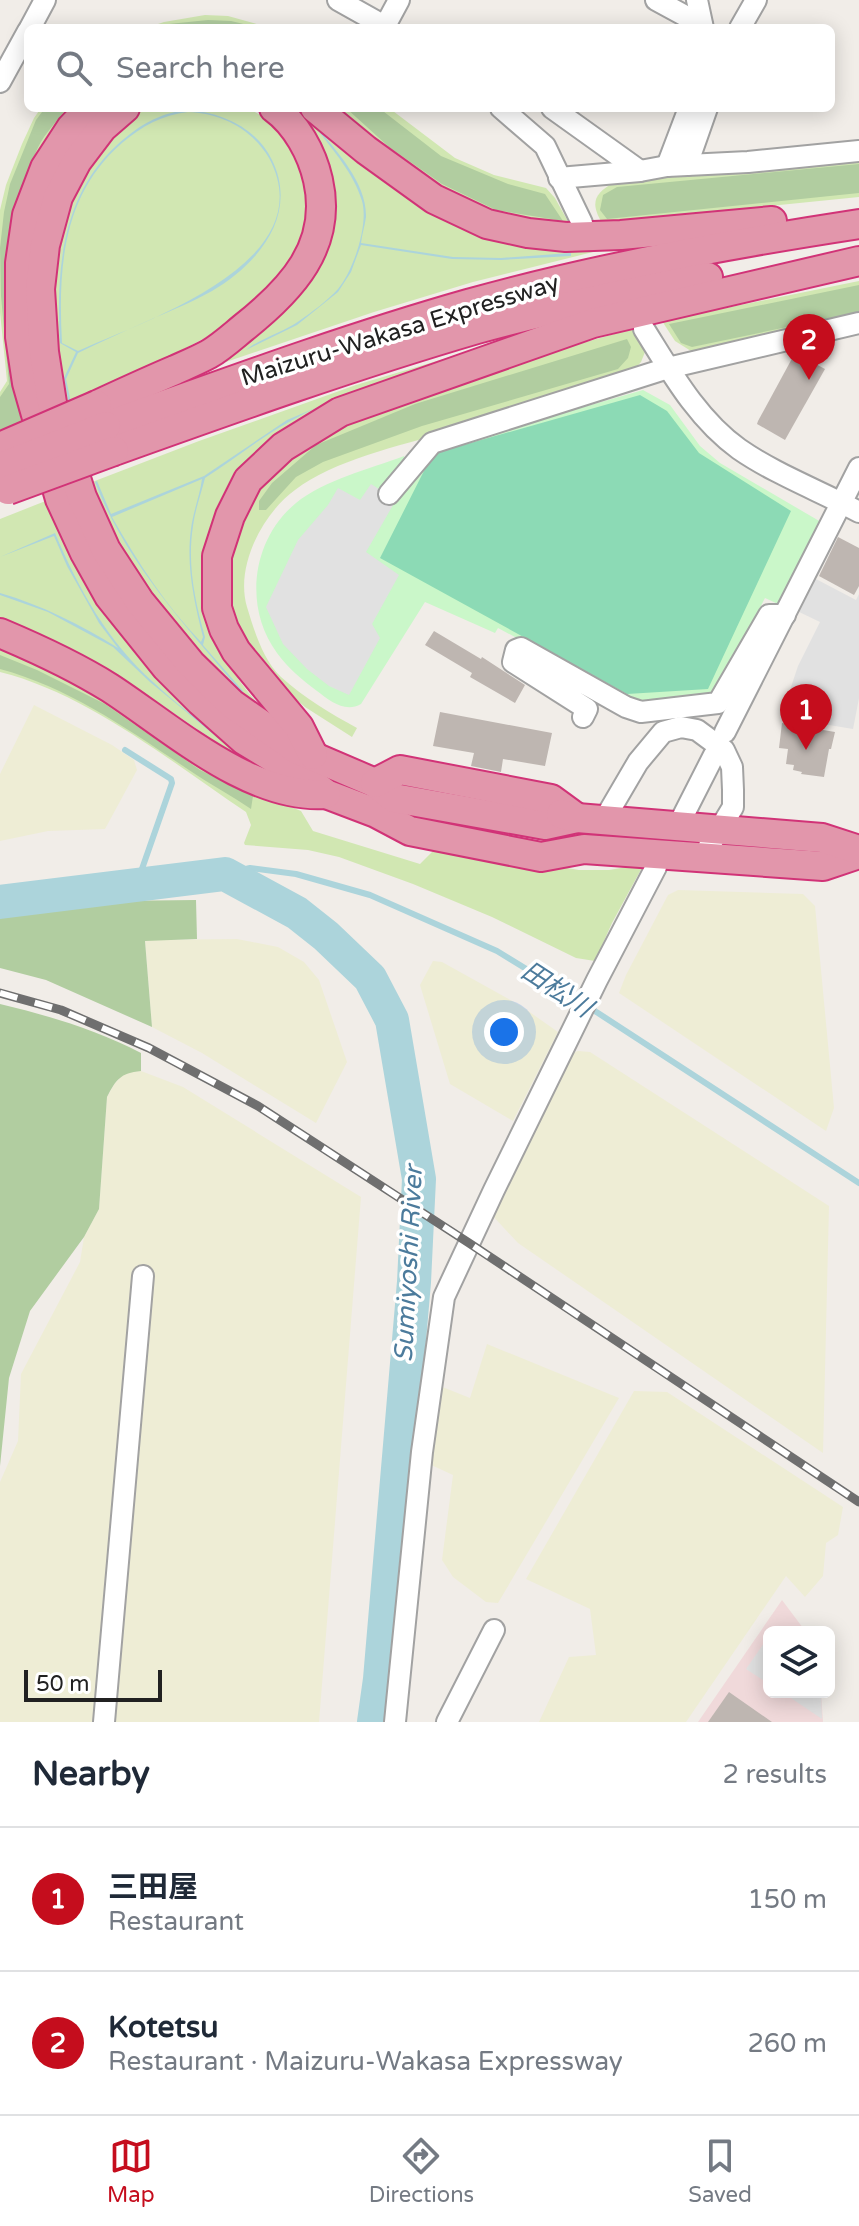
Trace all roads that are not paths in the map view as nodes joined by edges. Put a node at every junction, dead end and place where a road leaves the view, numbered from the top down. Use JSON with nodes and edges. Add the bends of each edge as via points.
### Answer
{"nodes":[{"id":1,"x":45,"y":0,"type":"edge"},
{"id":2,"x":338,"y":0,"type":"edge"},
{"id":3,"x":399,"y":0,"type":"edge"},
{"id":4,"x":656,"y":0,"type":"edge"},
{"id":5,"x":697,"y":0,"type":"edge"},
{"id":6,"x":756,"y":0,"type":"edge"},
{"id":7,"x":32,"y":24,"type":"edge"},
{"id":8,"x":381,"y":24,"type":"edge"},
{"id":9,"x":387,"y":24,"type":"edge"},
{"id":10,"x":698,"y":24,"type":"edge"},
{"id":11,"x":702,"y":24,"type":"edge"},
{"id":12,"x":742,"y":24,"type":"edge"},
{"id":13,"x":24,"y":38,"type":"edge"},
{"id":14,"x":0,"y":82,"type":"edge"},
{"id":15,"x":86,"y":112,"type":"edge"},
{"id":16,"x":120,"y":112,"type":"edge"},
{"id":17,"x":279,"y":112,"type":"edge"},
{"id":18,"x":320,"y":112,"type":"edge"},
{"id":19,"x":506,"y":112,"type":"edge"},
{"id":20,"x":558,"y":112,"type":"edge"},
{"id":21,"x":688,"y":112,"type":"edge"},
{"id":22,"x":705,"y":112,"type":"edge"},
{"id":23,"x":859,"y":151,"type":"edge"},
{"id":24,"x":677,"y":165,"type":"junction"},
{"id":25,"x":640,"y":171,"type":"junction"},
{"id":26,"x":559,"y":178,"type":"junction"},
{"id":27,"x":859,"y":221,"type":"edge"},
{"id":28,"x":582,"y":223,"type":"dead end"},
{"id":29,"x":859,"y":254,"type":"edge"},
{"id":30,"x":859,"y":261,"type":"edge"},
{"id":31,"x":859,"y":323,"type":"edge"},
{"id":32,"x":644,"y":329,"type":"dead end"},
{"id":33,"x":668,"y":368,"type":"junction"},
{"id":34,"x":106,"y":427,"type":"junction"},
{"id":35,"x":859,"y":468,"type":"edge"},
{"id":36,"x":2,"y":473,"type":"edge"},
{"id":37,"x":389,"y":494,"type":"dead end"},
{"id":38,"x":850,"y":507,"type":"edge"},
{"id":39,"x":785,"y":615,"type":"junction"},
{"id":40,"x":0,"y":633,"type":"edge"},
{"id":41,"x":583,"y":717,"type":"dead end"},
{"id":42,"x":725,"y":732,"type":"dead end"},
{"id":43,"x":313,"y":755,"type":"junction"},
{"id":44,"x":714,"y":755,"type":"dead end"},
{"id":45,"x":326,"y":794,"type":"junction"},
{"id":46,"x":683,"y":816,"type":"dead end"},
{"id":47,"x":591,"y":819,"type":"junction"},
{"id":48,"x":721,"y":830,"type":"junction"},
{"id":49,"x":859,"y":852,"type":"edge"},
{"id":50,"x":702,"y":858,"type":"junction"},
{"id":51,"x":656,"y":867,"type":"dead end"},
{"id":52,"x":143,"y":1276,"type":"dead end"},
{"id":53,"x":494,"y":1630,"type":"dead end"},
{"id":54,"x":104,"y":1722,"type":"edge"},
{"id":55,"x":395,"y":1722,"type":"edge"},
{"id":56,"x":447,"y":1722,"type":"edge"}],
"edges":[{"from":1,"to":7,"type":"street"},
{"from":2,"to":8,"type":"street"},
{"from":3,"to":9,"type":"street"},
{"from":4,"to":10,"type":"street"},
{"from":5,"to":11,"type":"street"},
{"from":6,"to":12,"type":"street"},
{"from":13,"to":14,"type":"street"},
{"from":15,"to":45,"type":"highway","via":[[45,168],[27,215],[20,263],[20,337],[27,383],[60,499],[109,596],[166,667],[244,740]]},
{"from":16,"to":43,"type":"highway","via":[[77,161],[58,197],[45,245],[40,289],[52,403],[82,497],[106,550],[140,602],[232,704]]},
{"from":17,"to":34,"type":"highway","via":[[312,158],[321,194],[322,211],[305,265],[272,305]]},
{"from":18,"to":27,"type":"highway","via":[[434,199],[487,224],[528,233],[566,237],[788,219]]},
{"from":19,"to":26,"type":"street","via":[[545,146]]},
{"from":20,"to":25,"type":"street"},
{"from":21,"to":24,"type":"street"},
{"from":22,"to":24,"type":"street"},
{"from":23,"to":24,"type":"street"},
{"from":24,"to":25,"type":"street"},
{"from":25,"to":26,"type":"street"},
{"from":26,"to":28,"type":"street"},
{"from":27,"to":34,"type":"highway","name":"Maizuru-Wakasa Expressway","via":[[633,264],[467,304],[287,360]]},
{"from":29,"to":34,"type":"highway","name":"Maizuru-Wakasa Expressway","via":[[564,307],[292,387]]},
{"from":30,"to":43,"type":"highway","via":[[593,323],[340,412],[283,447],[248,480],[230,516],[217,556],[217,608],[236,651],[299,727]]},
{"from":31,"to":33,"type":"street"},
{"from":32,"to":33,"type":"street"},
{"from":33,"to":37,"type":"street","via":[[432,443]]},
{"from":33,"to":38,"type":"street","via":[[703,415],[739,448]]},
{"from":34,"to":36,"type":"highway","name":"Maizuru-Wakasa Expressway","bridge":true},
{"from":34,"to":36,"type":"highway","bridge":true},
{"from":35,"to":38,"type":"street"},
{"from":38,"to":39,"type":"street"},
{"from":39,"to":41,"type":"street","via":[[769,615],[718,703],[641,712],[521,648],[516,650],[513,662],[587,709]]},
{"from":39,"to":42,"type":"street"},
{"from":40,"to":45,"type":"highway","via":[[109,688],[241,773],[288,792]]},
{"from":43,"to":47,"type":"highway","via":[[375,783]]},
{"from":44,"to":46,"type":"street"},
{"from":45,"to":50,"type":"highway","via":[[410,831],[541,857],[584,849]]},
{"from":47,"to":48,"type":"highway"},
{"from":47,"to":48,"type":"street","via":[[663,732],[681,727],[697,730],[724,750],[732,767],[733,807]]},
{"from":48,"to":49,"type":"highway","via":[[822,838]]},
{"from":48,"to":50,"type":"street"},
{"from":49,"to":50,"type":"highway","via":[[823,866]]},
{"from":51,"to":55,"type":"street","via":[[444,1297]]},
{"from":52,"to":54,"type":"street"},
{"from":53,"to":56,"type":"street"}]}
